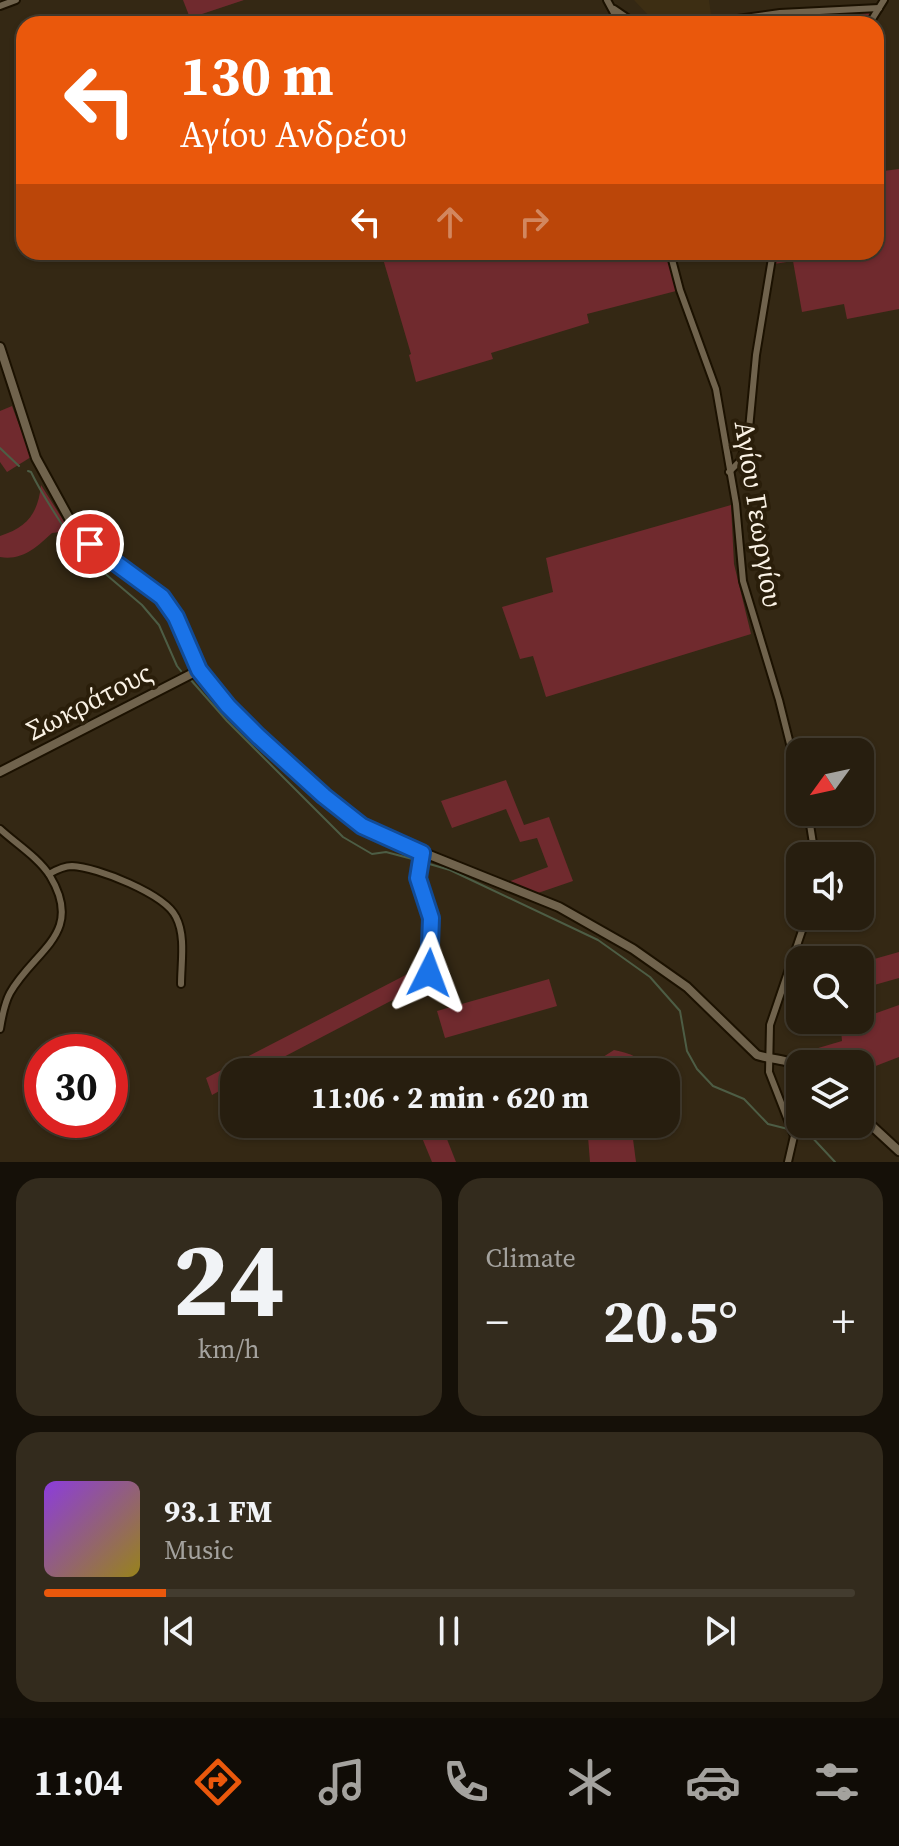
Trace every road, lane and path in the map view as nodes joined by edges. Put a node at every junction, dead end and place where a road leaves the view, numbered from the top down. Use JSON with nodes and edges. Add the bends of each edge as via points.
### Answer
{"nodes":[{"id":1,"x":16,"y":0,"type":"edge"},
{"id":2,"x":607,"y":0,"type":"edge"},
{"id":3,"x":884,"y":0,"type":"edge"},
{"id":4,"x":0,"y":6,"type":"edge"},
{"id":5,"x":879,"y":8,"type":"junction"},
{"id":6,"x":614,"y":9,"type":"junction"},
{"id":7,"x":617,"y":16,"type":"edge"},
{"id":8,"x":624,"y":16,"type":"edge"},
{"id":9,"x":759,"y":16,"type":"edge"},
{"id":10,"x":874,"y":16,"type":"edge"},
{"id":11,"x":672,"y":260,"type":"edge"},
{"id":12,"x":772,"y":260,"type":"edge"},
{"id":13,"x":0,"y":347,"type":"edge"},
{"id":14,"x":729,"y":472,"type":"junction"},
{"id":15,"x":199,"y":670,"type":"junction"},
{"id":16,"x":788,"y":738,"type":"edge"},
{"id":17,"x":0,"y":772,"type":"edge"},
{"id":18,"x":0,"y":829,"type":"edge"},
{"id":19,"x":422,"y":853,"type":"junction"},
{"id":20,"x":49,"y":874,"type":"junction"},
{"id":21,"x":802,"y":930,"type":"edge"},
{"id":22,"x":429,"y":973,"type":"dead end"},
{"id":23,"x":181,"y":984,"type":"dead end"},
{"id":24,"x":0,"y":1029,"type":"edge"},
{"id":25,"x":769,"y":1059,"type":"junction"},
{"id":26,"x":786,"y":1061,"type":"edge"},
{"id":27,"x":874,"y":1125,"type":"edge"},
{"id":28,"x":895,"y":1140,"type":"edge"},
{"id":29,"x":899,"y":1151,"type":"edge"},
{"id":30,"x":788,"y":1162,"type":"edge"}],
"edges":[{"from":1,"to":4,"type":"street"},
{"from":2,"to":6,"type":"street"},
{"from":3,"to":5,"type":"street"},
{"from":5,"to":9,"type":"street"},
{"from":5,"to":10,"type":"street"},
{"from":6,"to":7,"type":"street"},
{"from":6,"to":8,"type":"street"},
{"from":11,"to":14,"type":"street","name":"Αγίου Γεωργίου","via":[[716,389]]},
{"from":12,"to":14,"type":"street","via":[[749,429],[741,460]]},
{"from":13,"to":15,"type":"street","via":[[28,438],[62,509],[90,544],[162,597]]},
{"from":14,"to":16,"type":"street","name":"Αγίου Γεωργίου","via":[[743,581]]},
{"from":15,"to":17,"type":"street","name":"Σωκράτους"},
{"from":15,"to":19,"type":"street","via":[[228,706],[324,796],[367,830]]},
{"from":18,"to":20,"type":"street"},
{"from":19,"to":22,"type":"street","via":[[418,878],[431,918]]},
{"from":19,"to":25,"type":"street","via":[[559,907],[611,937],[687,987],[757,1055]]},
{"from":20,"to":23,"type":"street","via":[[81,868],[138,887],[163,902],[180,928]]},
{"from":20,"to":24,"type":"street","via":[[60,898],[60,928],[10,992]]},
{"from":21,"to":25,"type":"street","via":[[770,1025]]},
{"from":25,"to":26,"type":"street"},
{"from":25,"to":30,"type":"street","via":[[769,1072],[794,1136]]},
{"from":27,"to":28,"type":"street"},
{"from":28,"to":29,"type":"street"}]}
